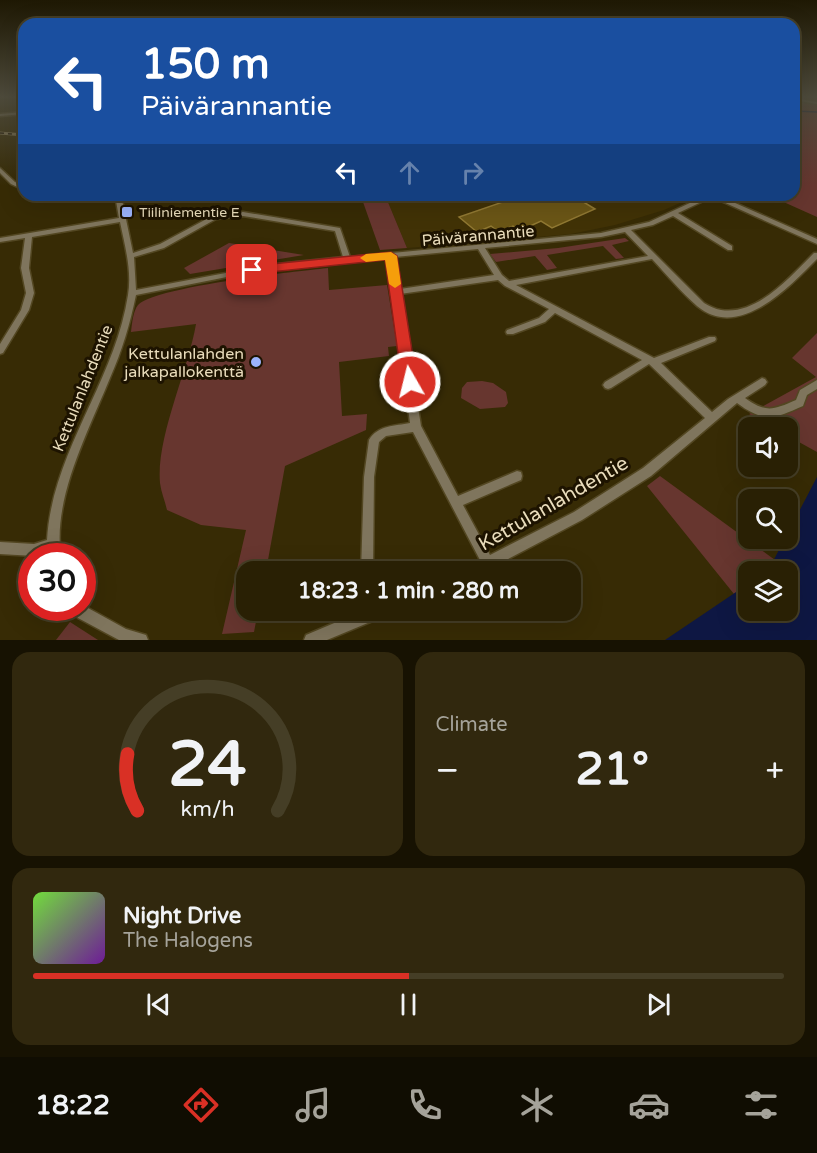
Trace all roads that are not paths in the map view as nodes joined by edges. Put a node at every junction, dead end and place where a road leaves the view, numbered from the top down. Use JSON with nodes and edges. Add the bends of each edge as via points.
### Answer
{"nodes":[{"id":1,"x":0,"y":170,"type":"edge"},
{"id":2,"x":18,"y":185,"type":"edge"},
{"id":3,"x":119,"y":201,"type":"edge"},
{"id":4,"x":700,"y":201,"type":"edge"},
{"id":5,"x":725,"y":201,"type":"edge"},
{"id":6,"x":675,"y":214,"type":"junction"},
{"id":7,"x":122,"y":220,"type":"junction"},
{"id":8,"x":627,"y":230,"type":"junction"},
{"id":9,"x":29,"y":236,"type":"junction"},
{"id":10,"x":0,"y":240,"type":"edge"},
{"id":11,"x":817,"y":242,"type":"edge"},
{"id":12,"x":481,"y":248,"type":"junction"},
{"id":13,"x":730,"y":248,"type":"dead end"},
{"id":14,"x":817,"y":255,"type":"edge"},
{"id":15,"x":129,"y":256,"type":"junction"},
{"id":16,"x":391,"y":256,"type":"junction"},
{"id":17,"x":653,"y":257,"type":"junction"},
{"id":18,"x":347,"y":260,"type":"junction"},
{"id":19,"x":499,"y":277,"type":"junction"},
{"id":20,"x":508,"y":284,"type":"junction"},
{"id":21,"x":396,"y":292,"type":"junction"},
{"id":22,"x":133,"y":293,"type":"junction"},
{"id":23,"x":553,"y":310,"type":"junction"},
{"id":24,"x":510,"y":332,"type":"dead end"},
{"id":25,"x":712,"y":339,"type":"dead end"},
{"id":26,"x":0,"y":351,"type":"edge"},
{"id":27,"x":651,"y":361,"type":"junction"},
{"id":28,"x":762,"y":382,"type":"dead end"},
{"id":29,"x":817,"y":384,"type":"edge"},
{"id":30,"x":608,"y":385,"type":"dead end"},
{"id":31,"x":738,"y":399,"type":"junction"},
{"id":32,"x":712,"y":418,"type":"junction"},
{"id":33,"x":416,"y":427,"type":"junction"},
{"id":34,"x":517,"y":476,"type":"dead end"},
{"id":35,"x":455,"y":503,"type":"junction"},
{"id":36,"x":52,"y":543,"type":"edge"},
{"id":37,"x":0,"y":548,"type":"edge"},
{"id":38,"x":18,"y":549,"type":"edge"},
{"id":39,"x":367,"y":561,"type":"edge"},
{"id":40,"x":486,"y":561,"type":"edge"},
{"id":41,"x":494,"y":561,"type":"edge"},
{"id":42,"x":96,"y":620,"type":"edge"},
{"id":43,"x":351,"y":621,"type":"edge"},
{"id":44,"x":141,"y":640,"type":"edge"},
{"id":45,"x":311,"y":640,"type":"edge"}],
"edges":[{"from":1,"to":2,"type":"street"},
{"from":3,"to":7,"type":"street","name":"Kettulanlahdentie"},
{"from":4,"to":6,"type":"street","name":"Päivärannantie"},
{"from":5,"to":11,"type":"street"},
{"from":6,"to":8,"type":"street","name":"Päivärannantie"},
{"from":6,"to":13,"type":"street"},
{"from":7,"to":9,"type":"street"},
{"from":7,"to":15,"type":"street","name":"Kettulanlahdentie"},
{"from":8,"to":12,"type":"street","name":"Päivärannantie","via":[[568,241]]},
{"from":8,"to":17,"type":"street"},
{"from":9,"to":10,"type":"street"},
{"from":9,"to":26,"type":"street","via":[[25,267],[30,293],[25,310]]},
{"from":12,"to":16,"type":"street","name":"Päivärannantie"},
{"from":12,"to":19,"type":"street"},
{"from":14,"to":17,"type":"street","via":[[788,283],[745,312],[729,316],[701,305]]},
{"from":15,"to":18,"type":"street","via":[[162,246],[214,217],[243,214],[338,229]]},
{"from":15,"to":22,"type":"street","name":"Kettulanlahdentie"},
{"from":16,"to":18,"type":"street","name":"Päivärannantie"},
{"from":16,"to":21,"type":"street"},
{"from":17,"to":20,"type":"street"},
{"from":18,"to":22,"type":"street","name":"Päivärannantie","via":[[268,267]]},
{"from":19,"to":20,"type":"street"},
{"from":19,"to":21,"type":"street"},
{"from":20,"to":23,"type":"street"},
{"from":21,"to":33,"type":"street"},
{"from":22,"to":36,"type":"street","name":"Kettulanlahdentie","via":[[118,351],[80,434],[62,485]]},
{"from":23,"to":24,"type":"street","via":[[542,320]]},
{"from":23,"to":27,"type":"street"},
{"from":25,"to":27,"type":"street"},
{"from":27,"to":30,"type":"street"},
{"from":27,"to":32,"type":"street"},
{"from":28,"to":31,"type":"street","name":"Kettulanlahdentie"},
{"from":29,"to":31,"type":"street","via":[[803,393],[800,403],[775,414],[754,411]]},
{"from":31,"to":32,"type":"street","name":"Kettulanlahdentie"},
{"from":32,"to":41,"type":"street","name":"Kettulanlahdentie","via":[[647,472],[578,516]]},
{"from":33,"to":35,"type":"street"},
{"from":33,"to":39,"type":"street","via":[[384,432],[374,440]]},
{"from":34,"to":35,"type":"street"},
{"from":35,"to":40,"type":"street"},
{"from":37,"to":38,"type":"street"},
{"from":42,"to":44,"type":"street"},
{"from":43,"to":45,"type":"street"}]}
